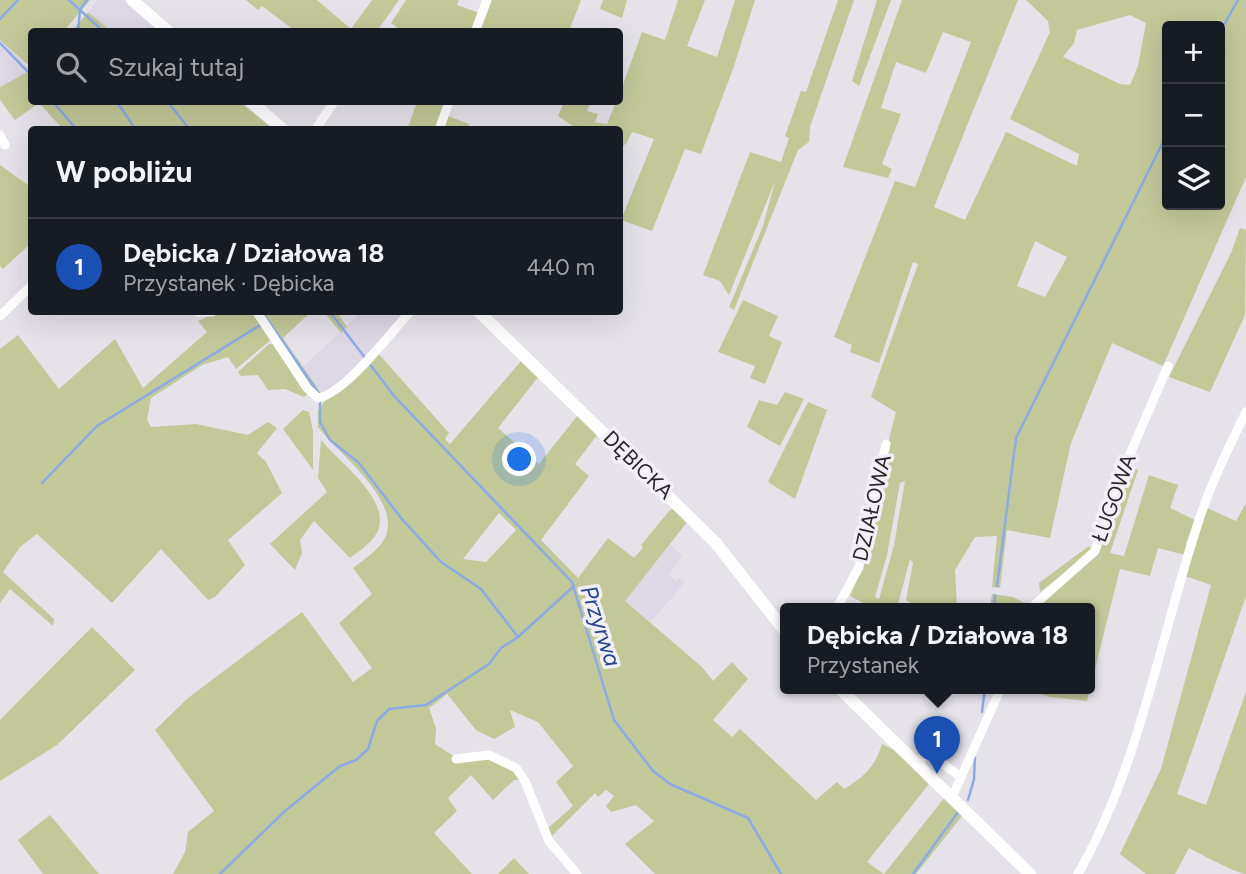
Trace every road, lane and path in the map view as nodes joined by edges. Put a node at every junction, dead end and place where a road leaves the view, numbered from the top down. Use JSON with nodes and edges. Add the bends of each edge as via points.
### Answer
{"nodes":[{"id":1,"x":132,"y":0,"type":"edge"},
{"id":2,"x":487,"y":0,"type":"edge"},
{"id":3,"x":164,"y":28,"type":"edge"},
{"id":4,"x":476,"y":28,"type":"edge"},
{"id":5,"x":255,"y":105,"type":"edge"},
{"id":6,"x":332,"y":105,"type":"edge"},
{"id":7,"x":448,"y":105,"type":"edge"},
{"id":8,"x":279,"y":126,"type":"edge"},
{"id":9,"x":318,"y":126,"type":"edge"},
{"id":10,"x":440,"y":126,"type":"edge"},
{"id":11,"x":28,"y":289,"type":"edge"},
{"id":12,"x":259,"y":315,"type":"edge"},
{"id":13,"x":407,"y":315,"type":"edge"},
{"id":14,"x":482,"y":315,"type":"edge"},
{"id":15,"x":0,"y":316,"type":"edge"},
{"id":16,"x":1168,"y":366,"type":"dead end"},
{"id":17,"x":1246,"y":412,"type":"edge"},
{"id":18,"x":886,"y":444,"type":"dead end"},
{"id":19,"x":840,"y":603,"type":"edge"},
{"id":20,"x":1037,"y":603,"type":"edge"},
{"id":21,"x":780,"y":625,"type":"edge"},
{"id":22,"x":845,"y":694,"type":"edge"},
{"id":23,"x":998,"y":694,"type":"edge"},
{"id":24,"x":456,"y":759,"type":"dead end"},
{"id":25,"x":918,"y":763,"type":"junction"},
{"id":26,"x":961,"y":778,"type":"junction"},
{"id":27,"x":953,"y":795,"type":"junction"},
{"id":28,"x":577,"y":874,"type":"edge"},
{"id":29,"x":1030,"y":874,"type":"edge"},
{"id":30,"x":1078,"y":874,"type":"edge"}],
"edges":[{"from":1,"to":3,"type":"street"},
{"from":2,"to":4,"type":"street"},
{"from":5,"to":8,"type":"street"},
{"from":6,"to":9,"type":"street"},
{"from":7,"to":10,"type":"street"},
{"from":11,"to":15,"type":"street"},
{"from":12,"to":13,"type":"street","via":[[314,397],[322,398]]},
{"from":14,"to":21,"type":"street","name":"DĘBICKA","via":[[715,542]]},
{"from":16,"to":20,"type":"street","name":"ŁUGOWA","via":[[1118,482],[1095,551]]},
{"from":17,"to":30,"type":"street","via":[[1199,517],[1113,801]]},
{"from":18,"to":19,"type":"street","name":"DZIAŁOWA","via":[[865,548],[855,580]]},
{"from":22,"to":25,"type":"street"},
{"from":23,"to":26,"type":"street"},
{"from":24,"to":28,"type":"street","via":[[489,755],[516,768],[550,841]]},
{"from":25,"to":26,"type":"street","via":[[928,753]]},
{"from":25,"to":27,"type":"street"},
{"from":26,"to":27,"type":"street"},
{"from":27,"to":29,"type":"street"}]}
